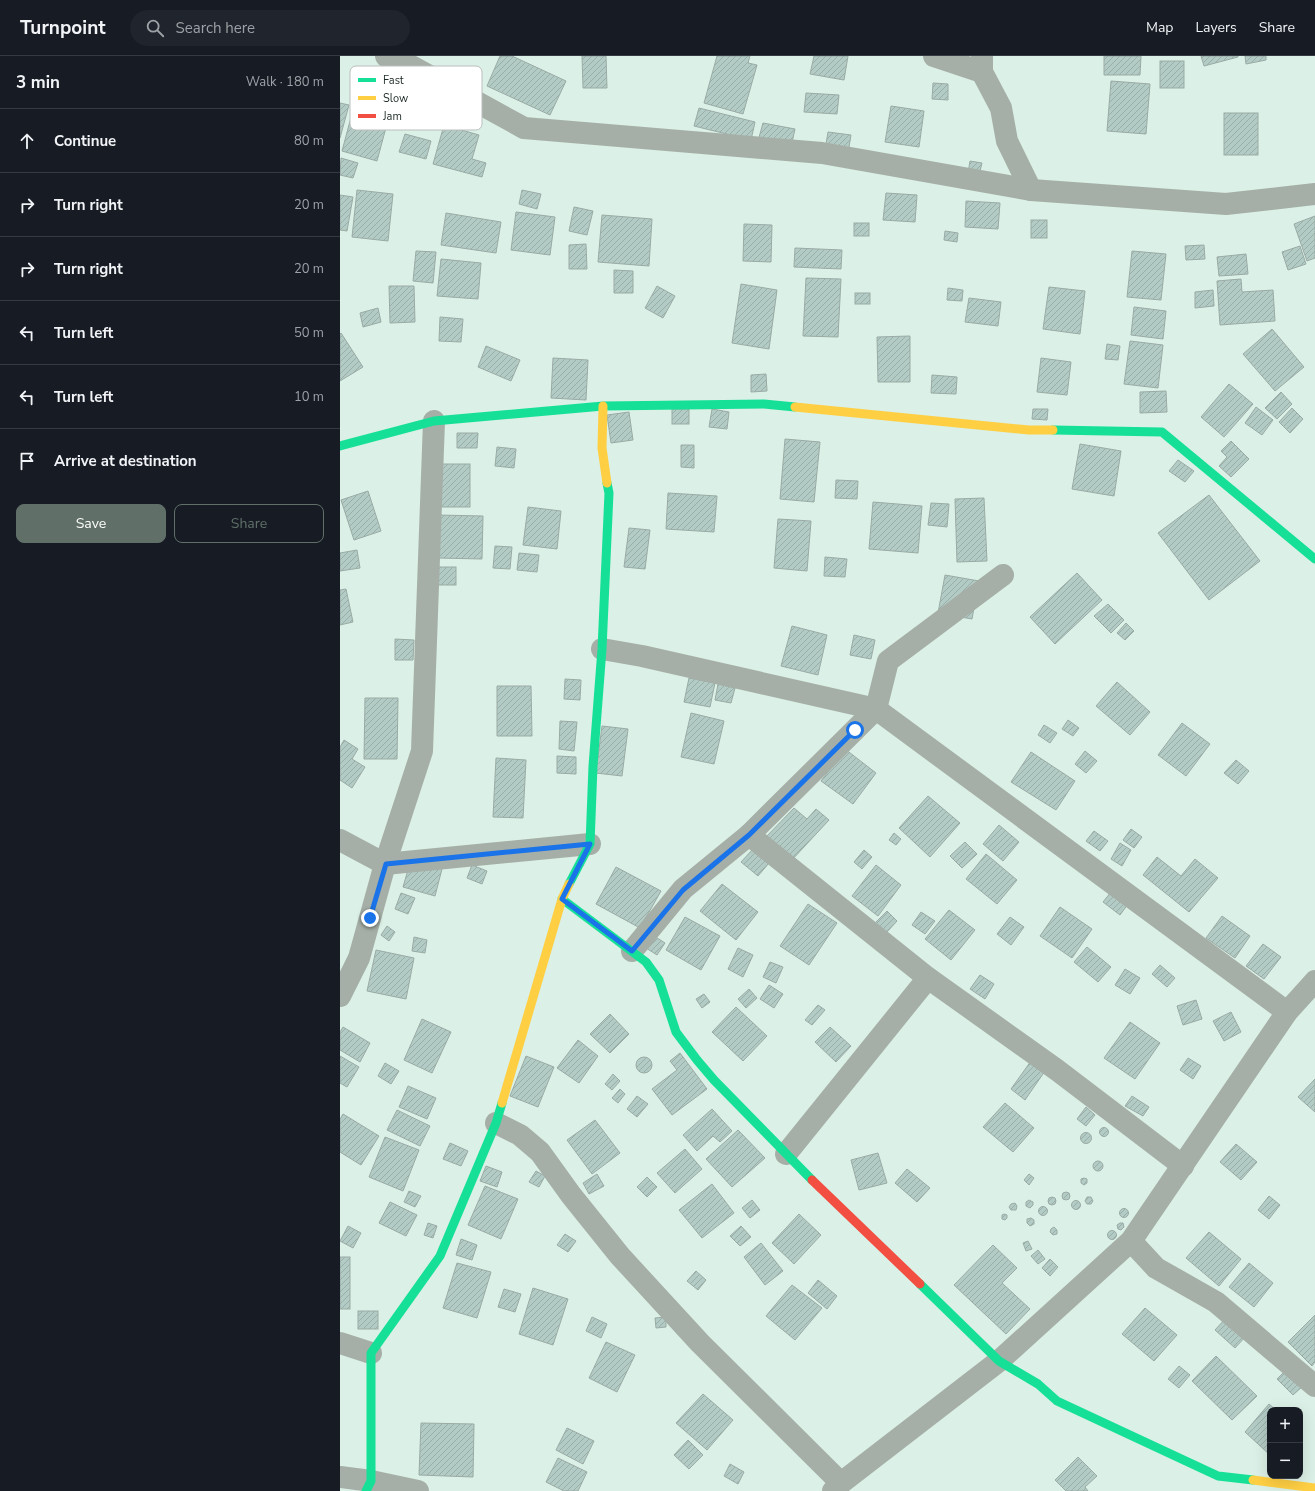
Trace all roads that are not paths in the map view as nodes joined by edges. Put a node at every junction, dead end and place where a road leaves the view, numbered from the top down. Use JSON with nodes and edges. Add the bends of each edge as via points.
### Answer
{"nodes":[{"id":1,"x":386,"y":56,"type":"edge"},
{"id":2,"x":934,"y":56,"type":"edge"},
{"id":3,"x":982,"y":64,"type":"edge"},
{"id":4,"x":411,"y":66,"type":"edge"},
{"id":5,"x":482,"y":105,"type":"edge"},
{"id":6,"x":1031,"y":190,"type":"junction"},
{"id":7,"x":1315,"y":194,"type":"edge"},
{"id":8,"x":603,"y":406,"type":"junction"},
{"id":9,"x":434,"y":421,"type":"junction"},
{"id":10,"x":340,"y":446,"type":"edge"},
{"id":11,"x":1315,"y":559,"type":"edge"},
{"id":12,"x":1003,"y":575,"type":"dead end"},
{"id":13,"x":602,"y":649,"type":"junction"},
{"id":14,"x":876,"y":709,"type":"junction"},
{"id":15,"x":749,"y":835,"type":"junction"},
{"id":16,"x":340,"y":840,"type":"edge"},
{"id":17,"x":590,"y":844,"type":"junction"},
{"id":18,"x":386,"y":864,"type":"junction"},
{"id":19,"x":562,"y":899,"type":"junction"},
{"id":20,"x":632,"y":951,"type":"junction"},
{"id":21,"x":928,"y":978,"type":"junction"},
{"id":22,"x":1315,"y":981,"type":"edge"},
{"id":23,"x":340,"y":996,"type":"edge"},
{"id":24,"x":1288,"y":1012,"type":"junction"},
{"id":25,"x":496,"y":1123,"type":"junction"},
{"id":26,"x":786,"y":1154,"type":"junction"},
{"id":27,"x":1183,"y":1166,"type":"junction"},
{"id":28,"x":1131,"y":1241,"type":"junction"},
{"id":29,"x":340,"y":1343,"type":"edge"},
{"id":30,"x":371,"y":1353,"type":"junction"},
{"id":31,"x":999,"y":1361,"type":"junction"},
{"id":32,"x":1315,"y":1386,"type":"edge"},
{"id":33,"x":340,"y":1477,"type":"edge"},
{"id":34,"x":368,"y":1486,"type":"edge"},
{"id":35,"x":837,"y":1487,"type":"edge"},
{"id":36,"x":1315,"y":1488,"type":"edge"},
{"id":37,"x":418,"y":1491,"type":"edge"}],
"edges":[{"from":1,"to":4,"type":"street"},
{"from":2,"to":3,"type":"street"},
{"from":3,"to":6,"type":"street","via":[[1001,108],[1007,141]]},
{"from":5,"to":6,"type":"street","via":[[524,128],[822,153]]},
{"from":6,"to":7,"type":"street","via":[[1226,204]]},
{"from":8,"to":9,"type":"street"},
{"from":8,"to":11,"type":"street","via":[[764,404],[1029,430],[1162,432]]},
{"from":8,"to":13,"type":"street","via":[[602,448],[609,493]]},
{"from":9,"to":10,"type":"street"},
{"from":9,"to":18,"type":"street","via":[[422,751]]},
{"from":12,"to":14,"type":"street","via":[[888,661]]},
{"from":13,"to":14,"type":"street"},
{"from":13,"to":17,"type":"street"},
{"from":14,"to":15,"type":"street"},
{"from":14,"to":24,"type":"street"},
{"from":15,"to":20,"type":"street","via":[[683,890]]},
{"from":15,"to":21,"type":"street"},
{"from":16,"to":18,"type":"street"},
{"from":17,"to":18,"type":"street"},
{"from":17,"to":19,"type":"street"},
{"from":18,"to":23,"type":"street","via":[[359,958]]},
{"from":19,"to":20,"type":"street"},
{"from":19,"to":25,"type":"street"},
{"from":20,"to":26,"type":"street","via":[[646,962],[659,980],[676,1032],[692,1054]]},
{"from":21,"to":26,"type":"street"},
{"from":21,"to":27,"type":"street","via":[[1057,1070]]},
{"from":22,"to":24,"type":"street"},
{"from":24,"to":27,"type":"street"},
{"from":25,"to":30,"type":"street","via":[[440,1256]]},
{"from":25,"to":35,"type":"street","via":[[520,1135],[540,1152],[620,1256]]},
{"from":26,"to":31,"type":"street"},
{"from":27,"to":28,"type":"street"},
{"from":28,"to":31,"type":"street"},
{"from":28,"to":32,"type":"street","via":[[1156,1268],[1216,1302]]},
{"from":29,"to":30,"type":"street"},
{"from":30,"to":34,"type":"street"},
{"from":31,"to":35,"type":"street"},
{"from":31,"to":36,"type":"street","via":[[1038,1384],[1058,1401],[1218,1476]]},
{"from":33,"to":34,"type":"street"},
{"from":34,"to":37,"type":"street"}]}
